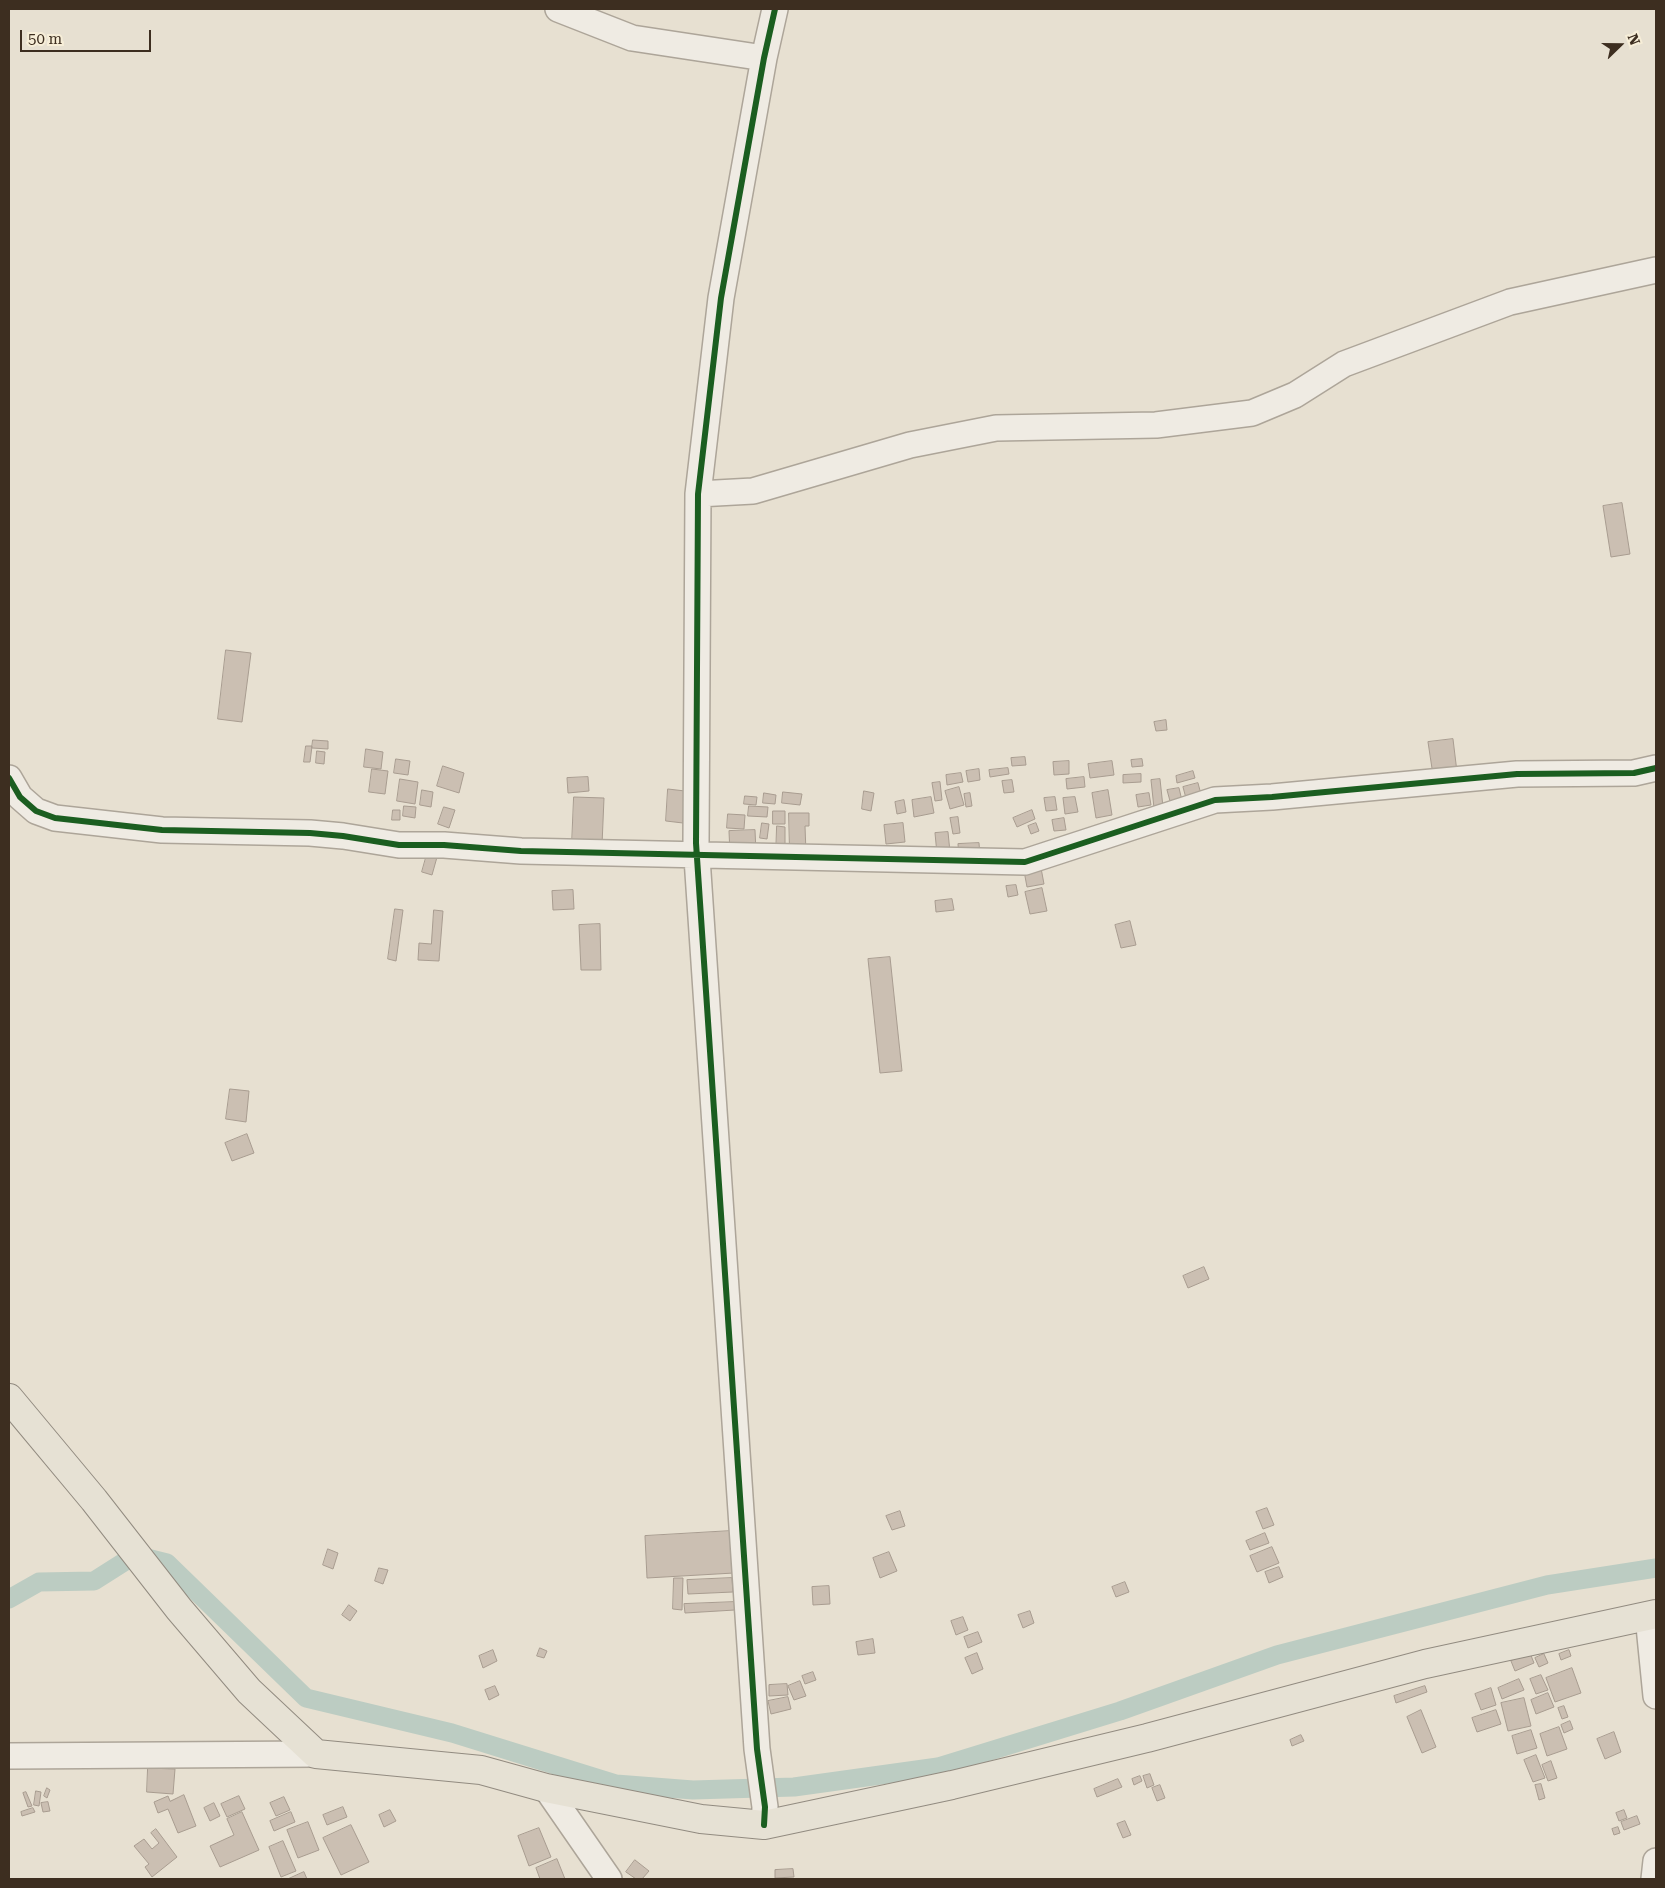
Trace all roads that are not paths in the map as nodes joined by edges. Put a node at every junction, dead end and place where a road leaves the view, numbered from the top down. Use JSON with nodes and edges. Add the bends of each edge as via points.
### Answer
{"nodes":[{"id":1,"x":558,"y":9,"type":"edge"},
{"id":2,"x":775,"y":9,"type":"edge"},
{"id":3,"x":764,"y":58,"type":"junction"},
{"id":4,"x":1656,"y":270,"type":"edge"},
{"id":5,"x":698,"y":494,"type":"junction"},
{"id":6,"x":1656,"y":768,"type":"edge"},
{"id":7,"x":9,"y":778,"type":"edge"},
{"id":8,"x":698,"y":855,"type":"junction"},
{"id":9,"x":9,"y":1398,"type":"edge"},
{"id":10,"x":1652,"y":1615,"type":"edge"},
{"id":11,"x":1656,"y":1696,"type":"edge"},
{"id":12,"x":316,"y":1754,"type":"junction"},
{"id":13,"x":9,"y":1756,"type":"edge"},
{"id":14,"x":546,"y":1788,"type":"junction"},
{"id":15,"x":765,"y":1816,"type":"junction"},
{"id":16,"x":1656,"y":1861,"type":"edge"},
{"id":17,"x":609,"y":1879,"type":"edge"},
{"id":18,"x":1654,"y":1879,"type":"edge"}],
"edges":[{"from":1,"to":3,"type":"street","via":[[632,38]]},
{"from":2,"to":3,"type":"street"},
{"from":3,"to":5,"type":"street","via":[[722,298]]},
{"from":4,"to":5,"type":"street","via":[[1510,302],[1344,364],[1295,395],[1252,413],[1156,425],[996,428],[910,445],[753,492]]},
{"from":5,"to":8,"type":"street"},
{"from":6,"to":8,"type":"street","via":[[1634,773],[1517,774],[1215,800],[1025,862]]},
{"from":7,"to":8,"type":"street","via":[[20,797],[36,811],[65,820],[162,830],[310,833],[400,845]]},
{"from":8,"to":15,"type":"street","via":[[757,1749]]},
{"from":9,"to":12,"type":"main road","via":[[249,1691]]},
{"from":10,"to":11,"type":"street"},
{"from":10,"to":15,"type":"main road","via":[[1425,1664],[1147,1738],[961,1783]]},
{"from":12,"to":13,"type":"street"},
{"from":12,"to":14,"type":"main road","via":[[481,1770]]},
{"from":14,"to":15,"type":"main road","via":[[701,1819]]},
{"from":14,"to":17,"type":"street"},
{"from":16,"to":18,"type":"street"}]}
